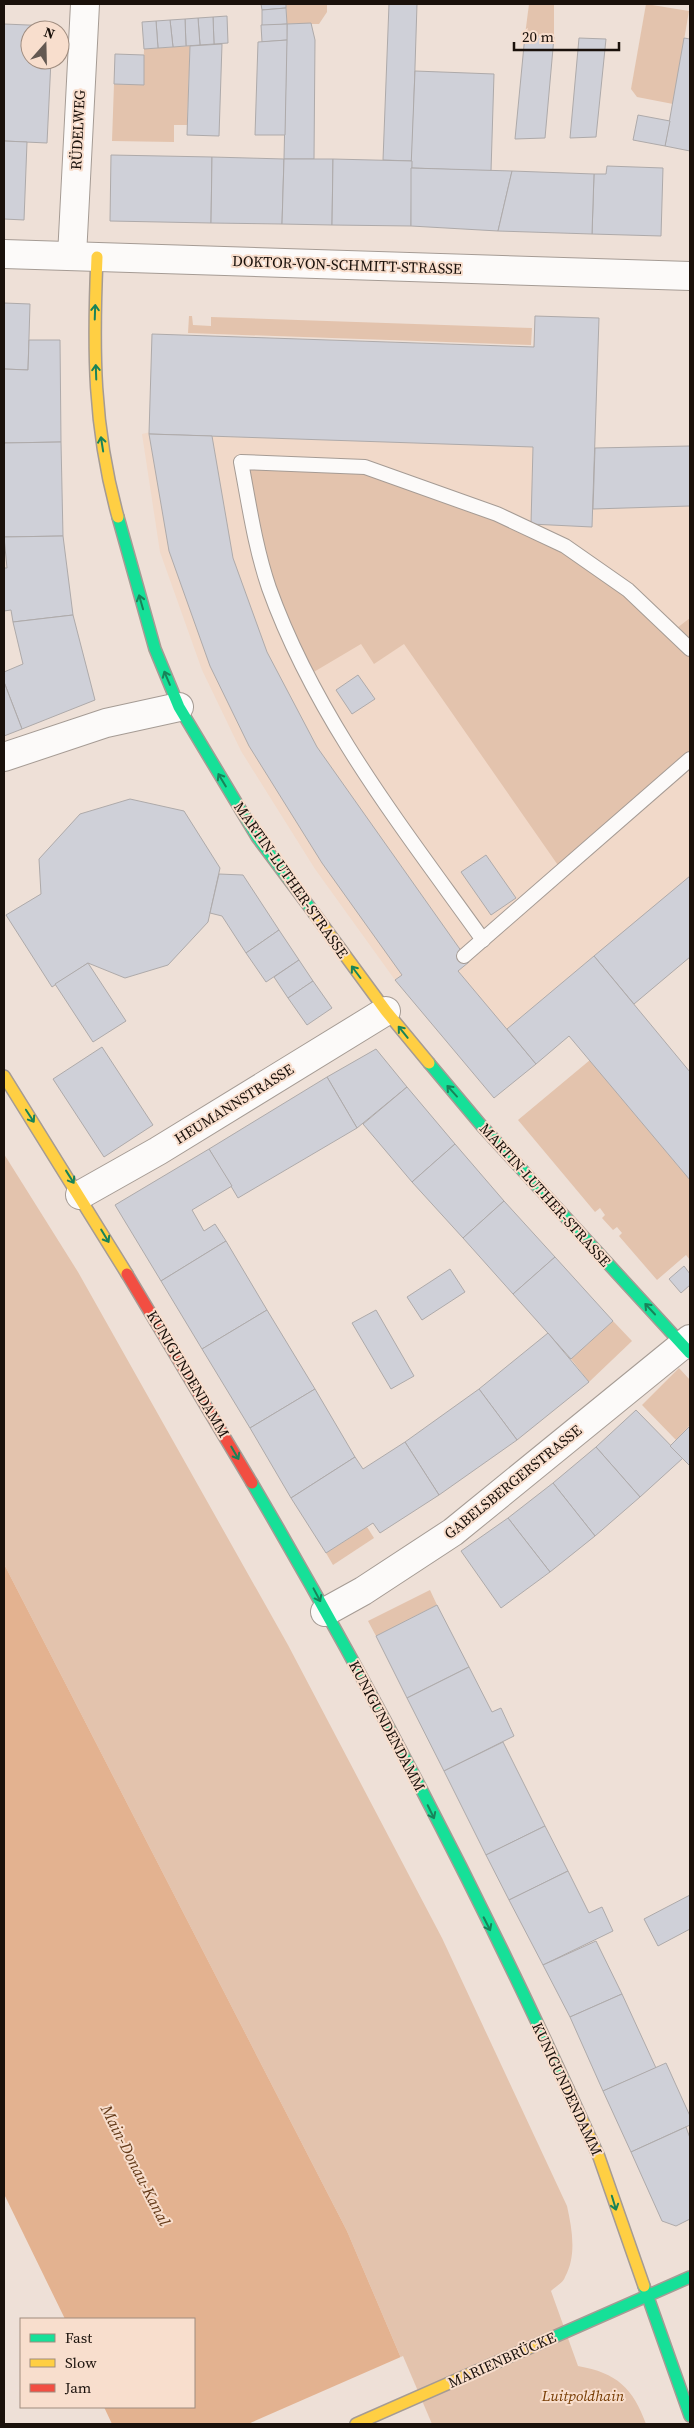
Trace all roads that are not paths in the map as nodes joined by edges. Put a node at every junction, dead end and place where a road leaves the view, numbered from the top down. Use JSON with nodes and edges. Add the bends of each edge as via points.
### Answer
{"nodes":[{"id":1,"x":85,"y":4,"type":"edge"},
{"id":2,"x":4,"y":254,"type":"edge"},
{"id":3,"x":84,"y":256,"type":"junction"},
{"id":4,"x":690,"y":276,"type":"edge"},
{"id":5,"x":690,"y":649,"type":"edge"},
{"id":6,"x":179,"y":707,"type":"junction"},
{"id":7,"x":4,"y":757,"type":"edge"},
{"id":8,"x":690,"y":759,"type":"edge"},
{"id":9,"x":483,"y":940,"type":"junction"},
{"id":10,"x":464,"y":956,"type":"dead end"},
{"id":11,"x":386,"y":1011,"type":"junction"},
{"id":12,"x":4,"y":1076,"type":"edge"},
{"id":13,"x":80,"y":1194,"type":"junction"},
{"id":14,"x":688,"y":1345,"type":"edge"},
{"id":15,"x":326,"y":1612,"type":"junction"},
{"id":16,"x":690,"y":2277,"type":"edge"},
{"id":17,"x":648,"y":2297,"type":"junction"},
{"id":18,"x":690,"y":2416,"type":"edge"},
{"id":19,"x":356,"y":2424,"type":"edge"}],
"edges":[{"from":1,"to":3,"type":"street","name":"RÜDELWEG"},
{"from":2,"to":3,"type":"street","name":"DOKTOR-VON-SCHMITT-STRASSE"},
{"from":3,"to":4,"type":"street","name":"DOKTOR-VON-SCHMITT-STRASSE"},
{"from":6,"to":3,"type":"street","name":"MARTIN-LUTHER-STRASSE","one_way":true,"via":[[155,649],[108,481],[97,412],[94,332]]},
{"from":5,"to":9,"type":"lane","via":[[628,590],[565,546],[497,514],[365,468],[241,462],[255,539],[269,588],[308,676],[373,788]]},
{"from":6,"to":7,"type":"street","via":[[106,723]]},
{"from":11,"to":6,"type":"street","name":"MARTIN-LUTHER-STRASSE","one_way":true,"via":[[257,837]]},
{"from":8,"to":9,"type":"lane"},
{"from":9,"to":10,"type":"lane"},
{"from":11,"to":13,"type":"street","name":"HEUMANNSTRASSE","via":[[158,1151]]},
{"from":14,"to":11,"type":"street","name":"MARTIN-LUTHER-STRASSE","one_way":true,"via":[[481,1125]]},
{"from":12,"to":13,"type":"street","name":"KUNIGUNDENDAMM","one_way":true},
{"from":13,"to":15,"type":"street","name":"KUNIGUNDENDAMM","one_way":true},
{"from":14,"to":15,"type":"street","name":"GABELSBERGERSTRASSE","via":[[453,1532]]},
{"from":15,"to":17,"type":"street","name":"KUNIGUNDENDAMM","one_way":true,"via":[[394,1737],[532,2011],[599,2157]]},
{"from":16,"to":17,"type":"street","name":"MARIENBRÜCKE"},
{"from":17,"to":18,"type":"street","name":"KUNIGUNDENDAMM"},
{"from":17,"to":19,"type":"street","name":"MARIENBRÜCKE"}]}
